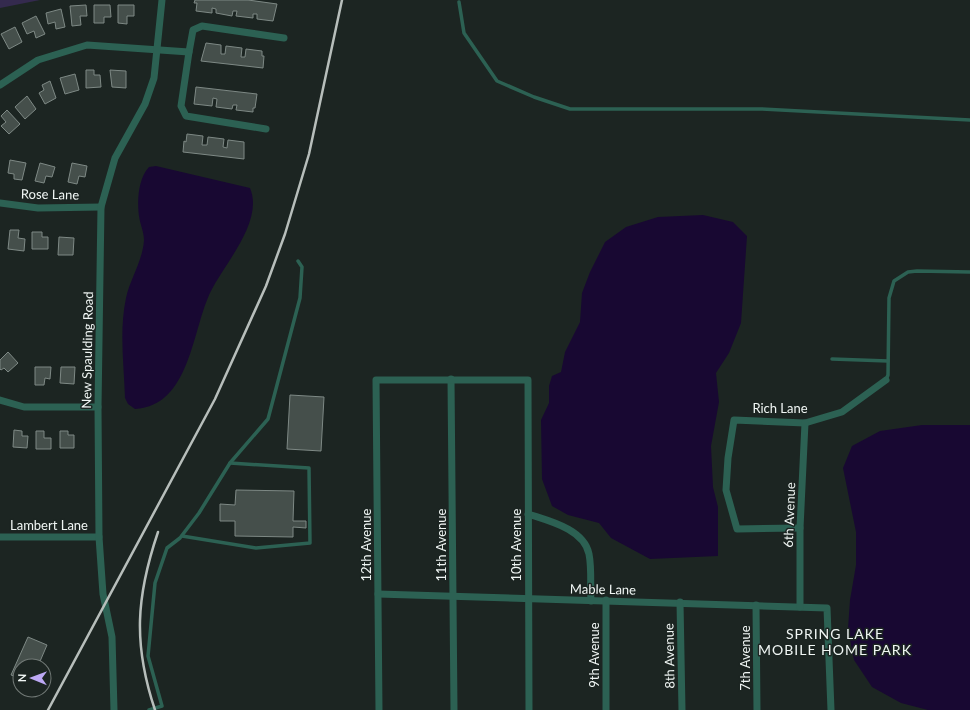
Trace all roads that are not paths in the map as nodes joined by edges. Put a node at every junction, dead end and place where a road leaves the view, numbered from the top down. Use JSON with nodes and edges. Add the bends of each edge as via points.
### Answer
{"nodes":[{"id":1,"x":162,"y":0,"type":"edge"},
{"id":2,"x":459,"y":2,"type":"dead end"},
{"id":3,"x":284,"y":38,"type":"dead end"},
{"id":4,"x":156,"y":49,"type":"junction"},
{"id":5,"x":189,"y":52,"type":"junction"},
{"id":6,"x":0,"y":84,"type":"edge"},
{"id":7,"x":970,"y":120,"type":"edge"},
{"id":8,"x":266,"y":129,"type":"dead end"},
{"id":9,"x":0,"y":203,"type":"edge"},
{"id":10,"x":101,"y":207,"type":"junction"},
{"id":11,"x":298,"y":261,"type":"dead end"},
{"id":12,"x":970,"y":272,"type":"edge"},
{"id":13,"x":832,"y":359,"type":"dead end"},
{"id":14,"x":888,"y":361,"type":"junction"},
{"id":15,"x":452,"y":379,"type":"junction"},
{"id":16,"x":886,"y":380,"type":"joint"},
{"id":17,"x":0,"y":400,"type":"edge"},
{"id":18,"x":98,"y":407,"type":"junction"},
{"id":19,"x":806,"y":423,"type":"junction"},
{"id":20,"x":230,"y":463,"type":"junction"},
{"id":21,"x":528,"y":514,"type":"junction"},
{"id":22,"x":800,"y":528,"type":"junction"},
{"id":23,"x":182,"y":536,"type":"junction"},
{"id":24,"x":0,"y":537,"type":"edge"},
{"id":25,"x":99,"y":537,"type":"junction"},
{"id":26,"x":378,"y":594,"type":"junction"},
{"id":27,"x":453,"y":595,"type":"junction"},
{"id":28,"x":528,"y":598,"type":"junction"},
{"id":29,"x":606,"y":600,"type":"junction"},
{"id":30,"x":591,"y":601,"type":"junction"},
{"id":31,"x":680,"y":602,"type":"junction"},
{"id":32,"x":756,"y":605,"type":"junction"},
{"id":33,"x":800,"y":607,"type":"junction"},
{"id":34,"x":114,"y":710,"type":"edge"},
{"id":35,"x":149,"y":710,"type":"edge"},
{"id":36,"x":379,"y":710,"type":"edge"},
{"id":37,"x":454,"y":710,"type":"edge"},
{"id":38,"x":529,"y":710,"type":"edge"},
{"id":39,"x":606,"y":710,"type":"edge"},
{"id":40,"x":682,"y":710,"type":"edge"},
{"id":41,"x":757,"y":710,"type":"edge"},
{"id":42,"x":831,"y":710,"type":"edge"}],
"edges":[{"from":1,"to":4,"type":"street","name":"New Spaulding Road"},
{"from":2,"to":7,"type":"lane","via":[[464,33],[497,81],[570,109],[762,109]]},
{"from":3,"to":5,"type":"street","via":[[202,26],[193,30]]},
{"from":4,"to":5,"type":"street"},
{"from":4,"to":6,"type":"street","via":[[86,45],[38,60]]},
{"from":4,"to":10,"type":"street","name":"New Spaulding Road","via":[[154,78],[145,104],[115,158]]},
{"from":5,"to":8,"type":"street","via":[[182,112],[186,116]]},
{"from":9,"to":10,"type":"street","name":"Rose Lane","via":[[38,208]]},
{"from":10,"to":18,"type":"street","name":"New Spaulding Road"},
{"from":11,"to":20,"type":"lane","via":[[302,267],[300,298],[268,419]]},
{"from":12,"to":14,"type":"lane","via":[[908,272],[894,281],[889,298]]},
{"from":13,"to":14,"type":"lane"},
{"from":14,"to":16,"type":"lane"},
{"from":15,"to":21,"type":"street","name":"10th Avenue","via":[[528,380]]},
{"from":15,"to":26,"type":"street","name":"12th Avenue","via":[[376,380]]},
{"from":15,"to":27,"type":"street","name":"11th Avenue"},
{"from":16,"to":19,"type":"street","name":"Rich Lane","via":[[842,412]]},
{"from":17,"to":18,"type":"street","via":[[24,407]]},
{"from":18,"to":25,"type":"street","name":"New Spaulding Road"},
{"from":19,"to":22,"type":"street","name":"6th Avenue"},
{"from":19,"to":22,"type":"street","name":"Rich Lane","via":[[734,420],[726,490],[737,529]]},
{"from":20,"to":23,"type":"lane"},
{"from":20,"to":23,"type":"lane","via":[[310,468],[310,543],[256,548]]},
{"from":21,"to":28,"type":"street","name":"10th Avenue"},
{"from":21,"to":30,"type":"street","via":[[560,525],[580,538],[589,553]]},
{"from":22,"to":33,"type":"street","name":"6th Avenue"},
{"from":23,"to":35,"type":"lane","via":[[167,548],[155,583],[148,656],[162,706]]},
{"from":24,"to":25,"type":"street","name":"Lambert Lane"},
{"from":25,"to":34,"type":"street","name":"New Spaulding Road","via":[[104,594],[112,637]]},
{"from":26,"to":27,"type":"street","name":"Mable Lane"},
{"from":26,"to":36,"type":"street","name":"12th Avenue"},
{"from":27,"to":28,"type":"street","name":"Mable Lane"},
{"from":27,"to":37,"type":"street","name":"11th Avenue"},
{"from":28,"to":30,"type":"street","name":"Mable Lane"},
{"from":28,"to":38,"type":"street","name":"10th Avenue"},
{"from":29,"to":30,"type":"street","name":"Mable Lane"},
{"from":29,"to":31,"type":"street","name":"Mable Lane"},
{"from":29,"to":39,"type":"street","name":"9th Avenue"},
{"from":31,"to":32,"type":"street","name":"Mable Lane"},
{"from":31,"to":40,"type":"street","name":"8th Avenue"},
{"from":32,"to":33,"type":"street","name":"Mable Lane"},
{"from":32,"to":41,"type":"street","name":"7th Avenue"},
{"from":33,"to":42,"type":"street","name":"Mable Lane","via":[[828,608]]}]}
